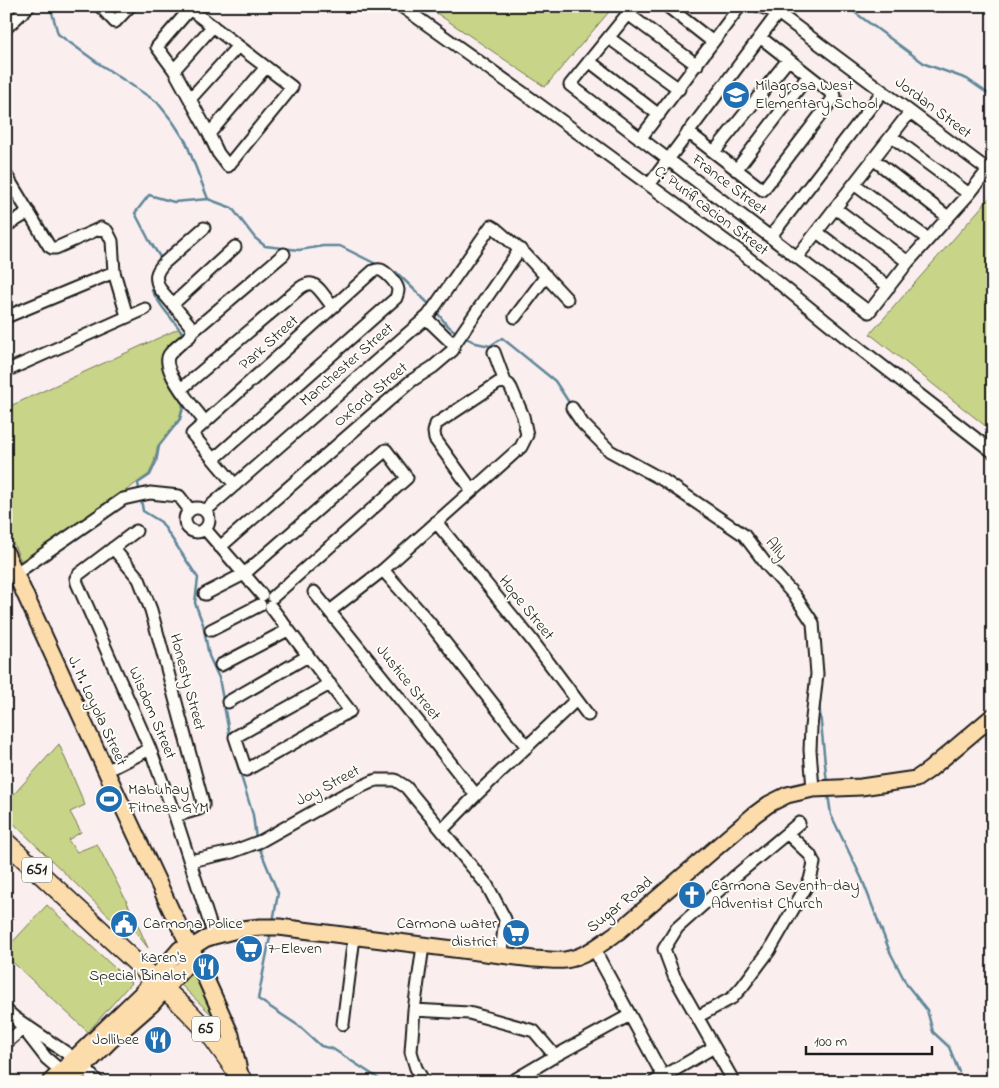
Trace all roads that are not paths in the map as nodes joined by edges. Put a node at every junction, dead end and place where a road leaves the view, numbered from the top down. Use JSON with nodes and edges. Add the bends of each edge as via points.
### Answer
{"nodes":[{"id":1,"x":29,"y":6,"type":"edge"},
{"id":2,"x":100,"y":6,"type":"edge"},
{"id":3,"x":130,"y":6,"type":"edge"},
{"id":4,"x":401,"y":6,"type":"edge"},
{"id":5,"x":666,"y":6,"type":"edge"},
{"id":6,"x":740,"y":6,"type":"edge"},
{"id":7,"x":759,"y":6,"type":"edge"},
{"id":8,"x":188,"y":8,"type":"edge"},
{"id":9,"x":631,"y":10,"type":"edge"},
{"id":10,"x":778,"y":13,"type":"junction"},
{"id":11,"x":7,"y":25,"type":"edge"},
{"id":12,"x":213,"y":26,"type":"junction"},
{"id":13,"x":609,"y":38,"type":"junction"},
{"id":14,"x":760,"y":38,"type":"junction"},
{"id":15,"x":713,"y":42,"type":"junction"},
{"id":16,"x":238,"y":46,"type":"junction"},
{"id":17,"x":788,"y":60,"type":"junction"},
{"id":18,"x":590,"y":61,"type":"junction"},
{"id":19,"x":697,"y":65,"type":"junction"},
{"id":20,"x":266,"y":67,"type":"junction"},
{"id":21,"x":174,"y":70,"type":"junction"},
{"id":22,"x":808,"y":76,"type":"junction"},
{"id":23,"x":679,"y":89,"type":"junction"},
{"id":24,"x":883,"y":91,"type":"junction"},
{"id":25,"x":190,"y":99,"type":"junction"},
{"id":26,"x":910,"y":112,"type":"junction"},
{"id":27,"x":659,"y":115,"type":"junction"},
{"id":28,"x":688,"y":132,"type":"junction"},
{"id":29,"x":209,"y":134,"type":"junction"},
{"id":30,"x":891,"y":136,"type":"junction"},
{"id":31,"x":640,"y":139,"type":"junction"},
{"id":32,"x":714,"y":152,"type":"junction"},
{"id":33,"x":873,"y":159,"type":"junction"},
{"id":34,"x":668,"y":160,"type":"junction"},
{"id":35,"x":736,"y":170,"type":"junction"},
{"id":36,"x":6,"y":175,"type":"edge"},
{"id":37,"x":854,"y":184,"type":"junction"},
{"id":38,"x":649,"y":185,"type":"junction"},
{"id":39,"x":969,"y":194,"type":"junction"},
{"id":40,"x":835,"y":208,"type":"junction"},
{"id":41,"x":29,"y":212,"type":"junction"},
{"id":42,"x":948,"y":217,"type":"junction"},
{"id":43,"x":6,"y":226,"type":"edge"},
{"id":44,"x":204,"y":228,"type":"dead end"},
{"id":45,"x":817,"y":232,"type":"junction"},
{"id":46,"x":771,"y":236,"type":"junction"},
{"id":47,"x":928,"y":240,"type":"junction"},
{"id":48,"x":235,"y":247,"type":"dead end"},
{"id":49,"x":520,"y":249,"type":"junction"},
{"id":50,"x":284,"y":254,"type":"dead end"},
{"id":51,"x":797,"y":257,"type":"junction"},
{"id":52,"x":908,"y":262,"type":"junction"},
{"id":53,"x":114,"y":272,"type":"junction"},
{"id":54,"x":546,"y":276,"type":"junction"},
{"id":55,"x":889,"y":288,"type":"junction"},
{"id":56,"x":567,"y":299,"type":"dead end"},
{"id":57,"x":173,"y":304,"type":"junction"},
{"id":58,"x":332,"y":307,"type":"junction"},
{"id":59,"x":145,"y":308,"type":"dead end"},
{"id":60,"x":127,"y":316,"type":"junction"},
{"id":61,"x":6,"y":317,"type":"edge"},
{"id":62,"x":515,"y":317,"type":"dead end"},
{"id":63,"x":426,"y":318,"type":"junction"},
{"id":64,"x":192,"y":332,"type":"junction"},
{"id":65,"x":453,"y":346,"type":"junction"},
{"id":66,"x":494,"y":352,"type":"dead end"},
{"id":67,"x":6,"y":371,"type":"edge"},
{"id":68,"x":505,"y":382,"type":"junction"},
{"id":69,"x":181,"y":389,"type":"junction"},
{"id":70,"x":572,"y":408,"type":"dead end"},
{"id":71,"x":205,"y":422,"type":"junction"},
{"id":72,"x":993,"y":452,"type":"edge"},
{"id":73,"x":214,"y":459,"type":"junction"},
{"id":74,"x":235,"y":485,"type":"junction"},
{"id":75,"x":472,"y":490,"type":"junction"},
{"id":76,"x":190,"y":510,"type":"junction"},
{"id":77,"x":205,"y":511,"type":"junction"},
{"id":78,"x":436,"y":522,"type":"junction"},
{"id":79,"x":205,"y":529,"type":"junction"},
{"id":80,"x":136,"y":531,"type":"dead end"},
{"id":81,"x":220,"y":547,"type":"junction"},
{"id":82,"x":113,"y":548,"type":"junction"},
{"id":83,"x":6,"y":553,"type":"edge"},
{"id":84,"x":383,"y":570,"type":"junction"},
{"id":85,"x":16,"y":574,"type":"junction"},
{"id":86,"x":244,"y":574,"type":"junction"},
{"id":87,"x":314,"y":592,"type":"dead end"},
{"id":88,"x":204,"y":594,"type":"dead end"},
{"id":89,"x":267,"y":601,"type":"junction"},
{"id":90,"x":330,"y":612,"type":"junction"},
{"id":91,"x":211,"y":630,"type":"dead end"},
{"id":92,"x":288,"y":630,"type":"junction"},
{"id":93,"x":308,"y":656,"type":"junction"},
{"id":94,"x":221,"y":665,"type":"dead end"},
{"id":95,"x":330,"y":684,"type":"junction"},
{"id":96,"x":576,"y":700,"type":"junction"},
{"id":97,"x":228,"y":702,"type":"dead end"},
{"id":98,"x":588,"y":715,"type":"dead end"},
{"id":99,"x":993,"y":716,"type":"edge"},
{"id":100,"x":527,"y":747,"type":"junction"},
{"id":101,"x":150,"y":749,"type":"junction"},
{"id":102,"x":106,"y":771,"type":"junction"},
{"id":103,"x":813,"y":789,"type":"junction"},
{"id":104,"x":476,"y":795,"type":"junction"},
{"id":105,"x":175,"y":816,"type":"junction"},
{"id":106,"x":799,"y":823,"type":"dead end"},
{"id":107,"x":442,"y":830,"type":"junction"},
{"id":108,"x":787,"y":833,"type":"junction"},
{"id":109,"x":6,"y":842,"type":"edge"},
{"id":110,"x":190,"y":861,"type":"junction"},
{"id":111,"x":214,"y":936,"type":"junction"},
{"id":112,"x":354,"y":937,"type":"junction"},
{"id":113,"x":423,"y":946,"type":"junction"},
{"id":114,"x":191,"y":948,"type":"junction"},
{"id":115,"x":594,"y":949,"type":"junction"},
{"id":116,"x":501,"y":955,"type":"junction"},
{"id":117,"x":160,"y":984,"type":"junction"},
{"id":118,"x":414,"y":1010,"type":"junction"},
{"id":119,"x":10,"y":1014,"type":"edge"},
{"id":120,"x":630,"y":1015,"type":"junction"},
{"id":121,"x":697,"y":1017,"type":"junction"},
{"id":122,"x":343,"y":1024,"type":"dead end"},
{"id":123,"x":24,"y":1027,"type":"junction"},
{"id":124,"x":6,"y":1043,"type":"edge"},
{"id":125,"x":714,"y":1047,"type":"junction"},
{"id":126,"x":555,"y":1056,"type":"junction"},
{"id":127,"x":79,"y":1063,"type":"junction"},
{"id":128,"x":242,"y":1078,"type":"edge"},
{"id":129,"x":69,"y":1079,"type":"edge"},
{"id":130,"x":658,"y":1079,"type":"edge"},
{"id":131,"x":50,"y":1082,"type":"edge"},
{"id":132,"x":98,"y":1082,"type":"edge"},
{"id":133,"x":424,"y":1082,"type":"edge"},
{"id":134,"x":511,"y":1082,"type":"edge"},
{"id":135,"x":734,"y":1082,"type":"edge"}],
"edges":[{"from":1,"to":11,"type":"street"},
{"from":2,"to":3,"type":"street","via":[[115,22]]},
{"from":4,"to":38,"type":"street","name":"C. Purificacion Street"},
{"from":5,"to":15,"type":"street"},
{"from":6,"to":15,"type":"street"},
{"from":7,"to":10,"type":"street","name":"Jordan Street"},
{"from":8,"to":12,"type":"street"},
{"from":8,"to":21,"type":"street","via":[[157,47]]},
{"from":9,"to":13,"type":"street"},
{"from":9,"to":19,"type":"street"},
{"from":10,"to":14,"type":"street"},
{"from":10,"to":24,"type":"street","name":"Jordan Street"},
{"from":12,"to":16,"type":"street"},
{"from":12,"to":21,"type":"street"},
{"from":13,"to":18,"type":"street"},
{"from":13,"to":23,"type":"street"},
{"from":14,"to":17,"type":"street"},
{"from":14,"to":28,"type":"street"},
{"from":15,"to":19,"type":"street"},
{"from":16,"to":20,"type":"street"},
{"from":16,"to":25,"type":"street"},
{"from":17,"to":22,"type":"street"},
{"from":17,"to":32,"type":"street"},
{"from":18,"to":27,"type":"street"},
{"from":18,"to":31,"type":"street","name":"France Street","via":[[570,85]]},
{"from":19,"to":23,"type":"street"},
{"from":20,"to":29,"type":"street"},
{"from":20,"to":29,"type":"street","via":[[292,87],[228,166]]},
{"from":21,"to":25,"type":"street"},
{"from":22,"to":35,"type":"street"},
{"from":22,"to":35,"type":"street","via":[[835,96],[763,190]]},
{"from":23,"to":27,"type":"street"},
{"from":24,"to":26,"type":"street","name":"Jordan Street"},
{"from":24,"to":46,"type":"street"},
{"from":25,"to":29,"type":"street"},
{"from":26,"to":30,"type":"street"},
{"from":26,"to":39,"type":"street","name":"Jordan Street","via":[[988,170]]},
{"from":27,"to":31,"type":"street"},
{"from":28,"to":32,"type":"street"},
{"from":28,"to":34,"type":"street"},
{"from":30,"to":33,"type":"street"},
{"from":30,"to":39,"type":"street"},
{"from":31,"to":34,"type":"street","name":"France Street"},
{"from":32,"to":35,"type":"street"},
{"from":33,"to":37,"type":"street"},
{"from":33,"to":42,"type":"street"},
{"from":34,"to":38,"type":"street"},
{"from":34,"to":46,"type":"street","name":"France Street"},
{"from":36,"to":41,"type":"street"},
{"from":37,"to":40,"type":"street"},
{"from":37,"to":47,"type":"street"},
{"from":38,"to":72,"type":"street","name":"C. Purificacion Street","via":[[742,253]]},
{"from":39,"to":42,"type":"street"},
{"from":40,"to":45,"type":"street"},
{"from":40,"to":52,"type":"street"},
{"from":41,"to":43,"type":"street"},
{"from":41,"to":53,"type":"street","via":[[52,248],[101,228],[107,231],[112,241]]},
{"from":42,"to":47,"type":"street"},
{"from":44,"to":57,"type":"street","via":[[159,269],[156,276],[160,289]]},
{"from":45,"to":51,"type":"street"},
{"from":45,"to":55,"type":"street"},
{"from":46,"to":51,"type":"street","name":"France Street"},
{"from":47,"to":52,"type":"street"},
{"from":48,"to":57,"type":"street"},
{"from":49,"to":54,"type":"street"},
{"from":49,"to":63,"type":"street","name":"Manchester Street","via":[[491,226]]},
{"from":49,"to":65,"type":"street","name":"Oxford Street"},
{"from":50,"to":64,"type":"street"},
{"from":51,"to":55,"type":"street","name":"France Street","via":[[869,312]]},
{"from":52,"to":55,"type":"street"},
{"from":53,"to":60,"type":"street"},
{"from":53,"to":61,"type":"street"},
{"from":54,"to":56,"type":"street"},
{"from":54,"to":62,"type":"street"},
{"from":57,"to":64,"type":"street","via":[[190,324]]},
{"from":58,"to":69,"type":"street","via":[[318,288],[306,284]]},
{"from":58,"to":71,"type":"street","name":"Park Street"},
{"from":58,"to":73,"type":"street","name":"Park Street","via":[[378,269],[396,285],[398,292],[385,308]]},
{"from":59,"to":60,"type":"street"},
{"from":60,"to":67,"type":"street"},
{"from":63,"to":65,"type":"street"},
{"from":63,"to":74,"type":"street","name":"Manchester Street"},
{"from":64,"to":69,"type":"street","via":[[168,356],[170,371]]},
{"from":65,"to":81,"type":"street","name":"Oxford Street","via":[[444,358],[411,381]]},
{"from":66,"to":68,"type":"street"},
{"from":68,"to":75,"type":"street","via":[[523,416],[527,434],[521,447]]},
{"from":68,"to":75,"type":"street","via":[[498,383],[436,424],[435,439]]},
{"from":69,"to":71,"type":"street"},
{"from":70,"to":103,"type":"street","name":"Ally","via":[[610,451],[663,480],[744,535],[813,622],[817,674],[810,750]]},
{"from":71,"to":73,"type":"street","name":"Park Street","via":[[192,434]]},
{"from":73,"to":74,"type":"street","name":"Park Street"},
{"from":74,"to":77,"type":"street","name":"Manchester Street"},
{"from":75,"to":78,"type":"street"},
{"from":76,"to":77,"type":"street","via":[[198,508]]},
{"from":76,"to":79,"type":"street","via":[[185,520],[188,528],[194,532]]},
{"from":76,"to":85,"type":"street","via":[[179,496],[150,493],[130,496]]},
{"from":77,"to":79,"type":"street","via":[[209,522]]},
{"from":78,"to":84,"type":"street"},
{"from":78,"to":96,"type":"street","name":"Hope Street"},
{"from":79,"to":81,"type":"street"},
{"from":80,"to":82,"type":"street","name":"Wisdom Street"},
{"from":81,"to":86,"type":"street"},
{"from":82,"to":101,"type":"street","name":"Wisdom Street","via":[[79,574],[77,584]]},
{"from":82,"to":105,"type":"street","name":"Honesty Street","via":[[139,579],[150,610],[203,803],[199,809]]},
{"from":83,"to":85,"type":"main road","name":"J. M. Loyola Street","number":"65"},
{"from":84,"to":90,"type":"street"},
{"from":84,"to":100,"type":"street","via":[[428,621]]},
{"from":85,"to":102,"type":"main road","name":"J. M. Loyola Street","number":"65"},
{"from":86,"to":88,"type":"street"},
{"from":86,"to":89,"type":"street"},
{"from":86,"to":89,"type":"street","via":[[386,450],[407,478]]},
{"from":87,"to":90,"type":"street","name":"Justice Street"},
{"from":89,"to":91,"type":"street"},
{"from":89,"to":92,"type":"street"},
{"from":90,"to":104,"type":"street","name":"Justice Street"},
{"from":92,"to":93,"type":"street"},
{"from":92,"to":94,"type":"street"},
{"from":93,"to":95,"type":"street"},
{"from":93,"to":97,"type":"street"},
{"from":95,"to":95,"type":"street","via":[[235,737],[246,770],[350,711]]},
{"from":96,"to":98,"type":"street","name":"Hope Street"},
{"from":96,"to":100,"type":"street"},
{"from":99,"to":103,"type":"main road","name":"Sugar Road","via":[[916,779],[861,787]]},
{"from":100,"to":104,"type":"street"},
{"from":101,"to":102,"type":"street"},
{"from":101,"to":105,"type":"street","name":"Wisdom Street"},
{"from":102,"to":114,"type":"main road","name":"J. M. Loyola Street","number":"65"},
{"from":103,"to":115,"type":"main road","name":"Sugar Road","via":[[787,795],[769,804]]},
{"from":104,"to":107,"type":"street"},
{"from":105,"to":110,"type":"street","name":"Wisdom Street"},
{"from":106,"to":108,"type":"street"},
{"from":107,"to":110,"type":"street","name":"Joy Street","via":[[406,788],[395,780],[376,780],[257,842],[232,852]]},
{"from":107,"to":116,"type":"street","name":"Joy Street","via":[[487,885],[505,919]]},
{"from":108,"to":121,"type":"street","via":[[814,863],[810,880],[769,951],[742,987],[732,998]]},
{"from":108,"to":121,"type":"street","via":[[677,928],[664,949],[674,976]]},
{"from":109,"to":117,"type":"highway","number":"651"},
{"from":110,"to":111,"type":"street","name":"Wisdom Street"},
{"from":111,"to":112,"type":"main road","name":"Sugar Road","via":[[241,929],[278,927]]},
{"from":111,"to":114,"type":"main road","name":"Sugar Road"},
{"from":112,"to":113,"type":"main road","name":"Sugar Road"},
{"from":112,"to":122,"type":"street"},
{"from":113,"to":116,"type":"main road","name":"Sugar Road"},
{"from":113,"to":118,"type":"street"},
{"from":114,"to":117,"type":"main road","name":"Sugar Road","via":[[180,949]]},
{"from":114,"to":128,"type":"main road","name":"J. M. Loyola Street","number":"65","via":[[231,1036]]},
{"from":115,"to":116,"type":"main road","name":"Sugar Road","via":[[577,957],[558,960]]},
{"from":115,"to":120,"type":"street"},
{"from":117,"to":127,"type":"main road","name":"Sugar Road","via":[[141,994]]},
{"from":117,"to":128,"type":"highway","number":"65","via":[[210,1032]]},
{"from":118,"to":126,"type":"street","via":[[469,1013],[534,1031]]},
{"from":118,"to":133,"type":"street","via":[[411,1052]]},
{"from":119,"to":123,"type":"street"},
{"from":120,"to":126,"type":"street"},
{"from":120,"to":130,"type":"street"},
{"from":121,"to":125,"type":"street"},
{"from":123,"to":124,"type":"street"},
{"from":123,"to":127,"type":"street"},
{"from":123,"to":129,"type":"street","via":[[46,1058]]},
{"from":125,"to":130,"type":"street"},
{"from":125,"to":135,"type":"street"},
{"from":126,"to":134,"type":"street"},
{"from":127,"to":129,"type":"main road","name":"Sugar Road"},
{"from":127,"to":132,"type":"street"},
{"from":129,"to":131,"type":"main road","name":"Sugar Road"}]}
